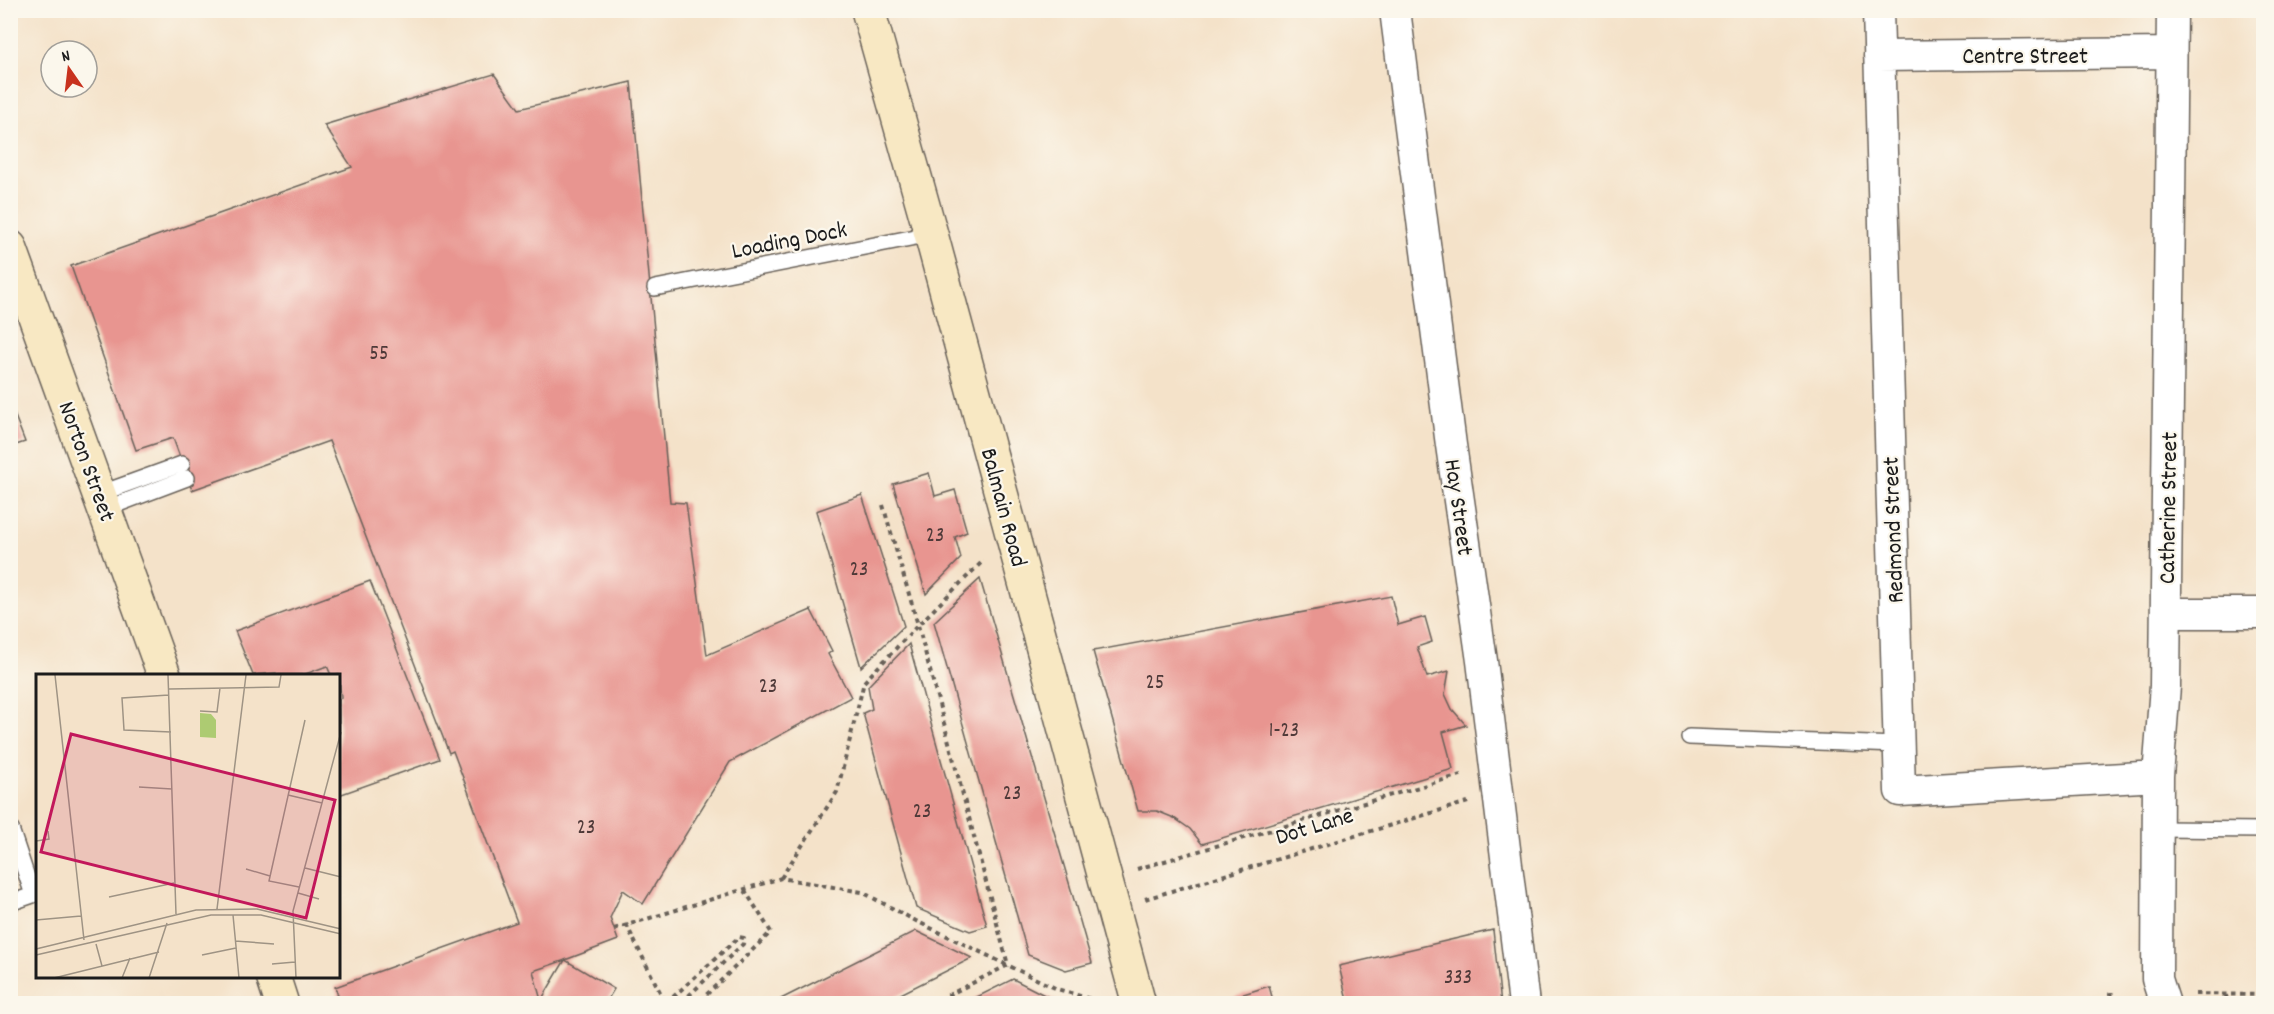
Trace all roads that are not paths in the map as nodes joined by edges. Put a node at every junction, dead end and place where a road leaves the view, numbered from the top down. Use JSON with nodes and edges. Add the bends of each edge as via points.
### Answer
{"nodes":[{"id":1,"x":868,"y":10,"type":"edge"},
{"id":2,"x":1395,"y":10,"type":"edge"},
{"id":3,"x":1878,"y":10,"type":"edge"},
{"id":4,"x":2172,"y":10,"type":"edge"},
{"id":5,"x":2171,"y":53,"type":"junction"},
{"id":6,"x":1879,"y":56,"type":"junction"},
{"id":7,"x":931,"y":234,"type":"junction"},
{"id":8,"x":10,"y":247,"type":"edge"},
{"id":9,"x":655,"y":288,"type":"dead end"},
{"id":10,"x":185,"y":471,"type":"dead end"},
{"id":11,"x":102,"y":501,"type":"junction"},
{"id":12,"x":2166,"y":613,"type":"junction"},
{"id":13,"x":2264,"y":613,"type":"edge"},
{"id":14,"x":164,"y":674,"type":"edge"},
{"id":15,"x":1689,"y":737,"type":"dead end"},
{"id":16,"x":1897,"y":745,"type":"junction"},
{"id":17,"x":2158,"y":776,"type":"junction"},
{"id":18,"x":2158,"y":829,"type":"junction"},
{"id":19,"x":11,"y":830,"type":"edge"},
{"id":20,"x":2264,"y":830,"type":"edge"},
{"id":21,"x":35,"y":897,"type":"edge"},
{"id":22,"x":10,"y":903,"type":"edge"},
{"id":23,"x":274,"y":978,"type":"edge"},
{"id":24,"x":1133,"y":1001,"type":"edge"},
{"id":25,"x":282,"y":1004,"type":"edge"},
{"id":26,"x":1524,"y":1004,"type":"edge"},
{"id":27,"x":2164,"y":1004,"type":"edge"}],
"edges":[{"from":1,"to":7,"type":"main road","name":"Balmain Road"},
{"from":2,"to":26,"type":"street","name":"Hay Street"},
{"from":3,"to":6,"type":"street","name":"Redmond Street"},
{"from":4,"to":5,"type":"street","name":"Catherine Street"},
{"from":5,"to":6,"type":"street","name":"Centre Street"},
{"from":5,"to":12,"type":"street","name":"Catherine Street"},
{"from":6,"to":16,"type":"street","name":"Redmond Street"},
{"from":7,"to":9,"type":"lane","name":"Loading Dock"},
{"from":7,"to":24,"type":"main road","name":"Balmain Road","via":[[1105,878]]},
{"from":8,"to":11,"type":"main road","name":"Norton Street"},
{"from":10,"to":11,"type":"lane"},
{"from":11,"to":14,"type":"main road","name":"Norton Street"},
{"from":12,"to":13,"type":"street"},
{"from":12,"to":17,"type":"street","name":"Catherine Street"},
{"from":15,"to":16,"type":"lane"},
{"from":16,"to":17,"type":"street","name":"Redmond Street","via":[[1900,791]]},
{"from":17,"to":18,"type":"street","name":"Catherine Street"},
{"from":18,"to":20,"type":"lane"},
{"from":18,"to":27,"type":"street","name":"Catherine Street","via":[[2157,979]]},
{"from":19,"to":21,"type":"lane"},
{"from":21,"to":22,"type":"lane"},
{"from":23,"to":25,"type":"main road"}]}
